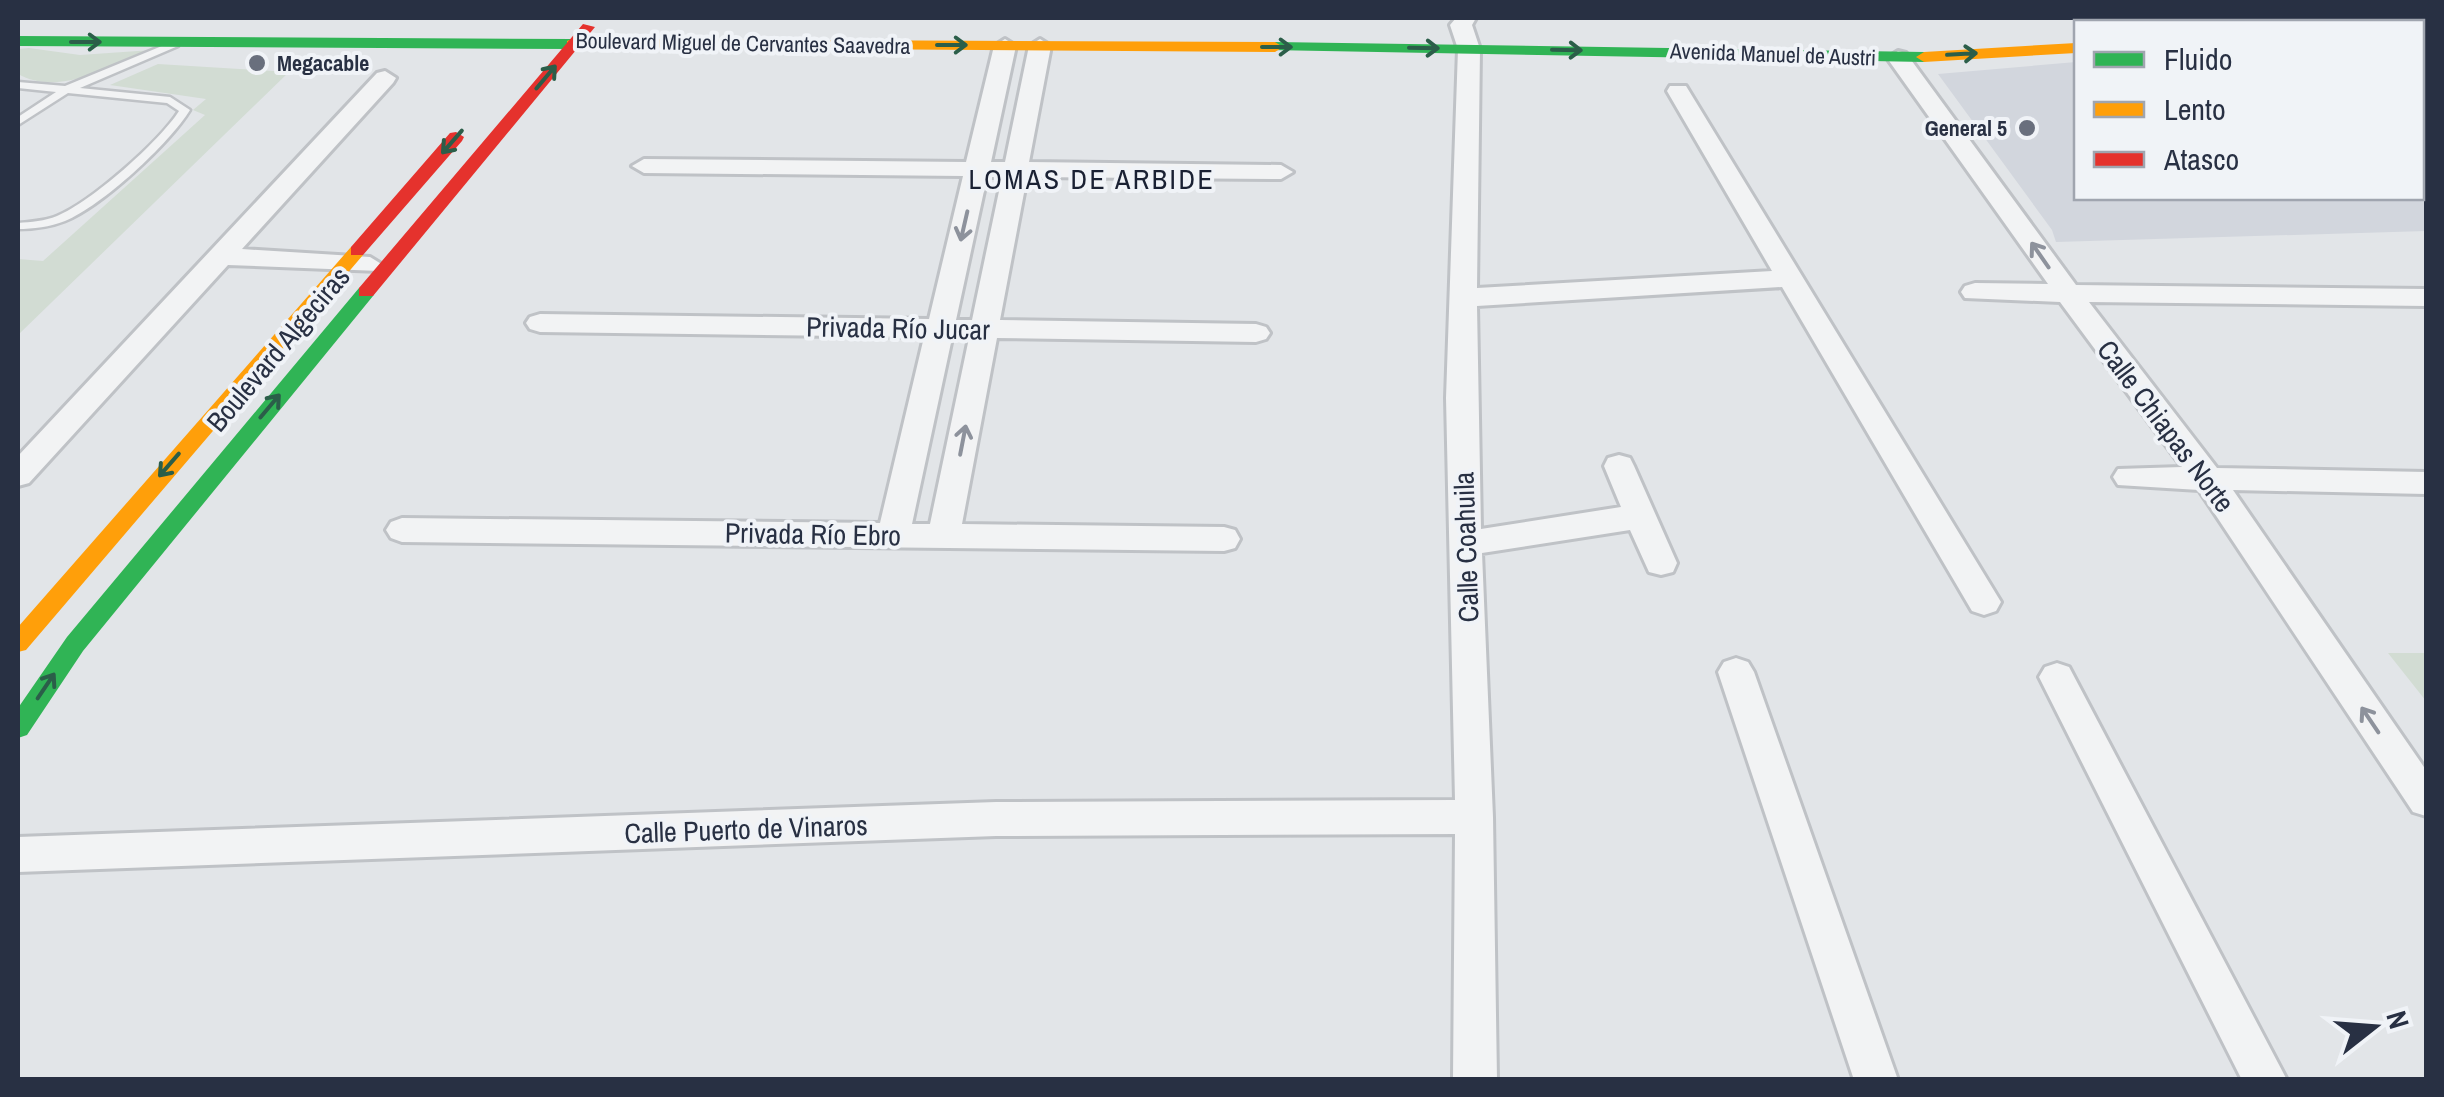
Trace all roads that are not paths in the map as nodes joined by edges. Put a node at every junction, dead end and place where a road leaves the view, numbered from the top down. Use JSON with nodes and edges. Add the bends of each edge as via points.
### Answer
{"nodes":[{"id":1,"x":596,"y":18,"type":"edge"},
{"id":2,"x":1468,"y":33,"type":"edge"},
{"id":3,"x":18,"y":41,"type":"edge"},
{"id":4,"x":181,"y":41,"type":"junction"},
{"id":5,"x":538,"y":41,"type":"junction"},
{"id":6,"x":574,"y":42,"type":"junction"},
{"id":7,"x":1005,"y":46,"type":"junction"},
{"id":8,"x":1040,"y":46,"type":"junction"},
{"id":9,"x":2074,"y":48,"type":"edge"},
{"id":10,"x":1898,"y":58,"type":"junction"},
{"id":11,"x":515,"y":68,"type":"dead end"},
{"id":12,"x":385,"y":78,"type":"dead end"},
{"id":13,"x":18,"y":85,"type":"edge"},
{"id":14,"x":66,"y":90,"type":"junction"},
{"id":15,"x":1678,"y":91,"type":"dead end"},
{"id":16,"x":18,"y":122,"type":"edge"},
{"id":17,"x":469,"y":122,"type":"dead end"},
{"id":18,"x":644,"y":166,"type":"dead end"},
{"id":19,"x":976,"y":169,"type":"junction"},
{"id":20,"x":1016,"y":170,"type":"junction"},
{"id":21,"x":1281,"y":172,"type":"dead end"},
{"id":22,"x":18,"y":226,"type":"edge"},
{"id":23,"x":228,"y":247,"type":"junction"},
{"id":24,"x":351,"y":257,"type":"junction"},
{"id":25,"x":393,"y":258,"type":"junction"},
{"id":26,"x":1781,"y":267,"type":"junction"},
{"id":27,"x":1461,"y":289,"type":"junction"},
{"id":28,"x":1975,"y":292,"type":"dead end"},
{"id":29,"x":2067,"y":294,"type":"junction"},
{"id":30,"x":2426,"y":297,"type":"edge"},
{"id":31,"x":540,"y":323,"type":"dead end"},
{"id":32,"x":940,"y":328,"type":"junction"},
{"id":33,"x":984,"y":329,"type":"junction"},
{"id":34,"x":1256,"y":333,"type":"dead end"},
{"id":35,"x":1619,"y":466,"type":"dead end"},
{"id":36,"x":18,"y":476,"type":"edge"},
{"id":37,"x":2207,"y":476,"type":"junction"},
{"id":38,"x":2130,"y":477,"type":"dead end"},
{"id":39,"x":2426,"y":483,"type":"edge"},
{"id":40,"x":1642,"y":516,"type":"junction"},
{"id":41,"x":402,"y":530,"type":"dead end"},
{"id":42,"x":894,"y":536,"type":"junction"},
{"id":43,"x":944,"y":536,"type":"junction"},
{"id":44,"x":1224,"y":539,"type":"dead end"},
{"id":45,"x":1466,"y":543,"type":"junction"},
{"id":46,"x":1661,"y":562,"type":"dead end"},
{"id":47,"x":1984,"y":602,"type":"dead end"},
{"id":48,"x":18,"y":643,"type":"edge"},
{"id":49,"x":1736,"y":672,"type":"dead end"},
{"id":50,"x":2056,"y":677,"type":"dead end"},
{"id":51,"x":18,"y":728,"type":"edge"},
{"id":52,"x":2426,"y":800,"type":"edge"},
{"id":53,"x":1474,"y":817,"type":"junction"},
{"id":54,"x":18,"y":855,"type":"edge"},
{"id":55,"x":1475,"y":1080,"type":"edge"},
{"id":56,"x":1876,"y":1080,"type":"edge"},
{"id":57,"x":2265,"y":1080,"type":"edge"}],
"edges":[{"from":1,"to":6,"type":"main road","name":"Boulevard Algeciras"},
{"from":8,"to":2,"type":"main road","name":"Boulevard Miguel de Cervantes Saavedra","one_way":true},
{"from":2,"to":10,"type":"main road","name":"Avenida Manuel de Austri","one_way":true},
{"from":2,"to":27,"type":"street","name":"Calle Coahuila"},
{"from":3,"to":4,"type":"main road","name":"Boulevard Miguel de Cervantes Saavedra","one_way":true},
{"from":4,"to":5,"type":"main road","name":"Boulevard Miguel de Cervantes Saavedra"},
{"from":4,"to":14,"type":"lane"},
{"from":5,"to":6,"type":"main road","name":"Boulevard Miguel de Cervantes Saavedra"},
{"from":5,"to":11,"type":"main road"},
{"from":6,"to":7,"type":"main road","name":"Boulevard Miguel de Cervantes Saavedra","one_way":true},
{"from":25,"to":6,"type":"main road","name":"Boulevard Algeciras","one_way":true},
{"from":7,"to":8,"type":"main road","name":"Boulevard Miguel de Cervantes Saavedra"},
{"from":7,"to":19,"type":"street"},
{"from":8,"to":20,"type":"street"},
{"from":10,"to":9,"type":"main road","name":"Avenida Manuel de Austri","one_way":true},
{"from":29,"to":10,"type":"street","name":"Calle Chiapas Norte","one_way":true},
{"from":12,"to":23,"type":"street"},
{"from":13,"to":14,"type":"lane"},
{"from":14,"to":16,"type":"lane"},
{"from":14,"to":22,"type":"lane","via":[[170,100],[183,106],[184,115],[74,213]]},
{"from":15,"to":26,"type":"street"},
{"from":17,"to":24,"type":"main road","name":"Boulevard Algeciras","one_way":true},
{"from":18,"to":19,"type":"street"},
{"from":19,"to":20,"type":"street"},
{"from":19,"to":32,"type":"street","one_way":true},
{"from":20,"to":21,"type":"street"},
{"from":20,"to":33,"type":"street"},
{"from":23,"to":24,"type":"street"},
{"from":23,"to":36,"type":"street"},
{"from":24,"to":25,"type":"street"},
{"from":24,"to":48,"type":"main road","name":"Boulevard Algeciras","one_way":true},
{"from":51,"to":25,"type":"main road","name":"Boulevard Algeciras","one_way":true,"via":[[75,644]]},
{"from":26,"to":27,"type":"street"},
{"from":26,"to":47,"type":"street"},
{"from":27,"to":45,"type":"street","name":"Calle Coahuila"},
{"from":28,"to":29,"type":"street"},
{"from":29,"to":30,"type":"street"},
{"from":29,"to":37,"type":"street","name":"Calle Chiapas Norte"},
{"from":31,"to":32,"type":"street","name":"Privada Río Jucar"},
{"from":32,"to":33,"type":"street","name":"Privada Río Jucar"},
{"from":32,"to":42,"type":"street"},
{"from":33,"to":34,"type":"street","name":"Privada Río Jucar"},
{"from":43,"to":33,"type":"street","one_way":true},
{"from":35,"to":40,"type":"street"},
{"from":37,"to":38,"type":"street"},
{"from":37,"to":39,"type":"street"},
{"from":52,"to":37,"type":"street","name":"Calle Chiapas Norte","one_way":true},
{"from":40,"to":45,"type":"street"},
{"from":40,"to":46,"type":"street"},
{"from":41,"to":42,"type":"street","name":"Privada Río Ebro"},
{"from":42,"to":43,"type":"street","name":"Privada Río Ebro"},
{"from":43,"to":44,"type":"street","name":"Privada Río Ebro"},
{"from":45,"to":53,"type":"street","name":"Calle Coahuila"},
{"from":49,"to":56,"type":"street"},
{"from":50,"to":57,"type":"street"},
{"from":53,"to":54,"type":"street","name":"Calle Puerto de Vinaros","via":[[996,819]]},
{"from":53,"to":55,"type":"street","name":"Calle Coahuila"}]}
